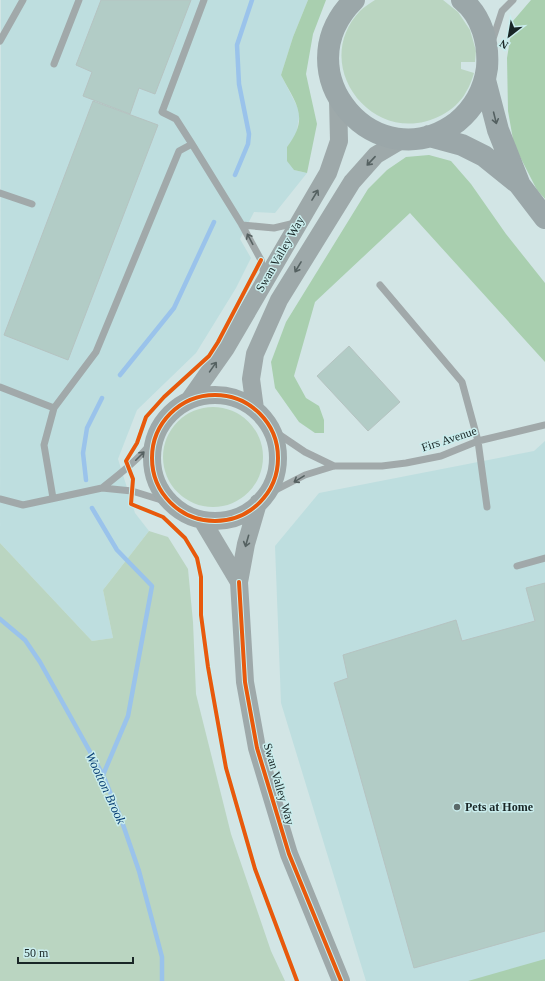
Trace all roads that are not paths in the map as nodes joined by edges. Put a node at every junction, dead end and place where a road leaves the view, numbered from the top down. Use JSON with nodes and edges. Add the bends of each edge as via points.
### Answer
{"nodes":[{"id":1,"x":23,"y":0,"type":"edge"},
{"id":2,"x":79,"y":0,"type":"edge"},
{"id":3,"x":204,"y":0,"type":"edge"},
{"id":4,"x":462,"y":0,"type":"edge"},
{"id":5,"x":513,"y":0,"type":"edge"},
{"id":6,"x":348,"y":4,"type":"edge"},
{"id":7,"x":0,"y":42,"type":"edge"},
{"id":8,"x":488,"y":55,"type":"junction"},
{"id":9,"x":54,"y":64,"type":"dead end"},
{"id":10,"x":485,"y":80,"type":"junction"},
{"id":11,"x":338,"y":99,"type":"junction"},
{"id":12,"x":429,"y":136,"type":"junction"},
{"id":13,"x":403,"y":139,"type":"junction"},
{"id":14,"x":192,"y":144,"type":"junction"},
{"id":15,"x":519,"y":184,"type":"junction"},
{"id":16,"x":0,"y":192,"type":"edge"},
{"id":17,"x":32,"y":204,"type":"dead end"},
{"id":18,"x":545,"y":218,"type":"edge"},
{"id":19,"x":298,"y":222,"type":"junction"},
{"id":20,"x":242,"y":225,"type":"junction"},
{"id":21,"x":265,"y":279,"type":"junction"},
{"id":22,"x":380,"y":285,"type":"dead end"},
{"id":23,"x":0,"y":387,"type":"edge"},
{"id":24,"x":190,"y":399,"type":"junction"},
{"id":25,"x":54,"y":408,"type":"junction"},
{"id":26,"x":255,"y":409,"type":"junction"},
{"id":27,"x":545,"y":424,"type":"edge"},
{"id":28,"x":271,"y":429,"type":"junction"},
{"id":29,"x":154,"y":440,"type":"junction"},
{"id":30,"x":478,"y":441,"type":"junction"},
{"id":31,"x":334,"y":466,"type":"junction"},
{"id":32,"x":102,"y":488,"type":"junction"},
{"id":33,"x":53,"y":498,"type":"junction"},
{"id":34,"x":0,"y":499,"type":"edge"},
{"id":35,"x":262,"y":499,"type":"junction"},
{"id":36,"x":170,"y":503,"type":"junction"},
{"id":37,"x":487,"y":507,"type":"dead end"},
{"id":38,"x":202,"y":520,"type":"junction"},
{"id":39,"x":545,"y":558,"type":"edge"},
{"id":40,"x":517,"y":566,"type":"dead end"},
{"id":41,"x":239,"y":582,"type":"junction"},
{"id":42,"x":341,"y":981,"type":"edge"}],
"edges":[{"from":1,"to":7,"type":"lane"},
{"from":2,"to":9,"type":"lane"},
{"from":3,"to":14,"type":"lane","via":[[162,112],[176,119]]},
{"from":4,"to":8,"type":"highway","via":[[477,19],[485,36]]},
{"from":5,"to":8,"type":"lane","via":[[502,11]]},
{"from":6,"to":11,"type":"highway","via":[[332,31],[328,54],[330,77]]},
{"from":8,"to":10,"type":"highway"},
{"from":10,"to":12,"type":"highway","via":[[477,99],[464,116],[448,128]]},
{"from":10,"to":15,"type":"highway","one_way":true,"via":[[498,130]]},
{"from":11,"to":13,"type":"highway","via":[[361,124],[375,132]]},
{"from":19,"to":11,"type":"street","name":"Swan Valley Way","one_way":true,"via":[[328,173],[339,141]]},
{"from":12,"to":13,"type":"highway"},
{"from":12,"to":15,"type":"highway","via":[[462,145],[484,156]]},
{"from":13,"to":26,"type":"street","name":"Swan Valley Way","one_way":true,"via":[[376,155],[352,182],[279,300],[255,354],[251,379]]},
{"from":14,"to":20,"type":"lane"},
{"from":14,"to":25,"type":"lane","via":[[180,151],[96,352]]},
{"from":15,"to":18,"type":"highway"},
{"from":16,"to":17,"type":"lane"},
{"from":19,"to":20,"type":"lane","via":[[274,228]]},
{"from":19,"to":21,"type":"street","name":"Swan Valley Way"},
{"from":21,"to":20,"type":"lane","one_way":true,"via":[[261,260]]},
{"from":24,"to":21,"type":"street","name":"Swan Valley Way","one_way":true,"via":[[226,348]]},
{"from":22,"to":30,"type":"lane","via":[[462,382]]},
{"from":23,"to":25,"type":"lane"},
{"from":24,"to":26,"type":"street","via":[[209,394],[227,396],[245,402]]},
{"from":24,"to":29,"type":"street","via":[[175,408],[163,421]]},
{"from":25,"to":33,"type":"lane","via":[[44,445]]},
{"from":26,"to":28,"type":"street"},
{"from":27,"to":30,"type":"lane","name":"Firs Avenue"},
{"from":28,"to":31,"type":"lane","name":"Firs Avenue","via":[[305,452]]},
{"from":28,"to":35,"type":"street","via":[[278,462],[274,480]]},
{"from":32,"to":29,"type":"lane","one_way":true,"via":[[128,468]]},
{"from":29,"to":36,"type":"street","via":[[151,454],[153,472],[159,489]]},
{"from":30,"to":31,"type":"lane","name":"Firs Avenue","via":[[441,456],[406,463]]},
{"from":30,"to":37,"type":"lane"},
{"from":31,"to":35,"type":"lane","name":"Firs Avenue","one_way":true,"via":[[305,475]]},
{"from":32,"to":33,"type":"lane"},
{"from":32,"to":36,"type":"lane","via":[[132,491]]},
{"from":33,"to":34,"type":"lane","via":[[23,505]]},
{"from":35,"to":38,"type":"street","via":[[237,517],[220,521]]},
{"from":35,"to":41,"type":"street","name":"Swan Valley Way","one_way":true,"via":[[246,544]]},
{"from":36,"to":38,"type":"street","via":[[185,514]]},
{"from":38,"to":41,"type":"street","name":"Swan Valley Way"},
{"from":39,"to":40,"type":"lane"},
{"from":41,"to":42,"type":"street","name":"Swan Valley Way","via":[[245,682],[258,748],[289,854]]}]}
